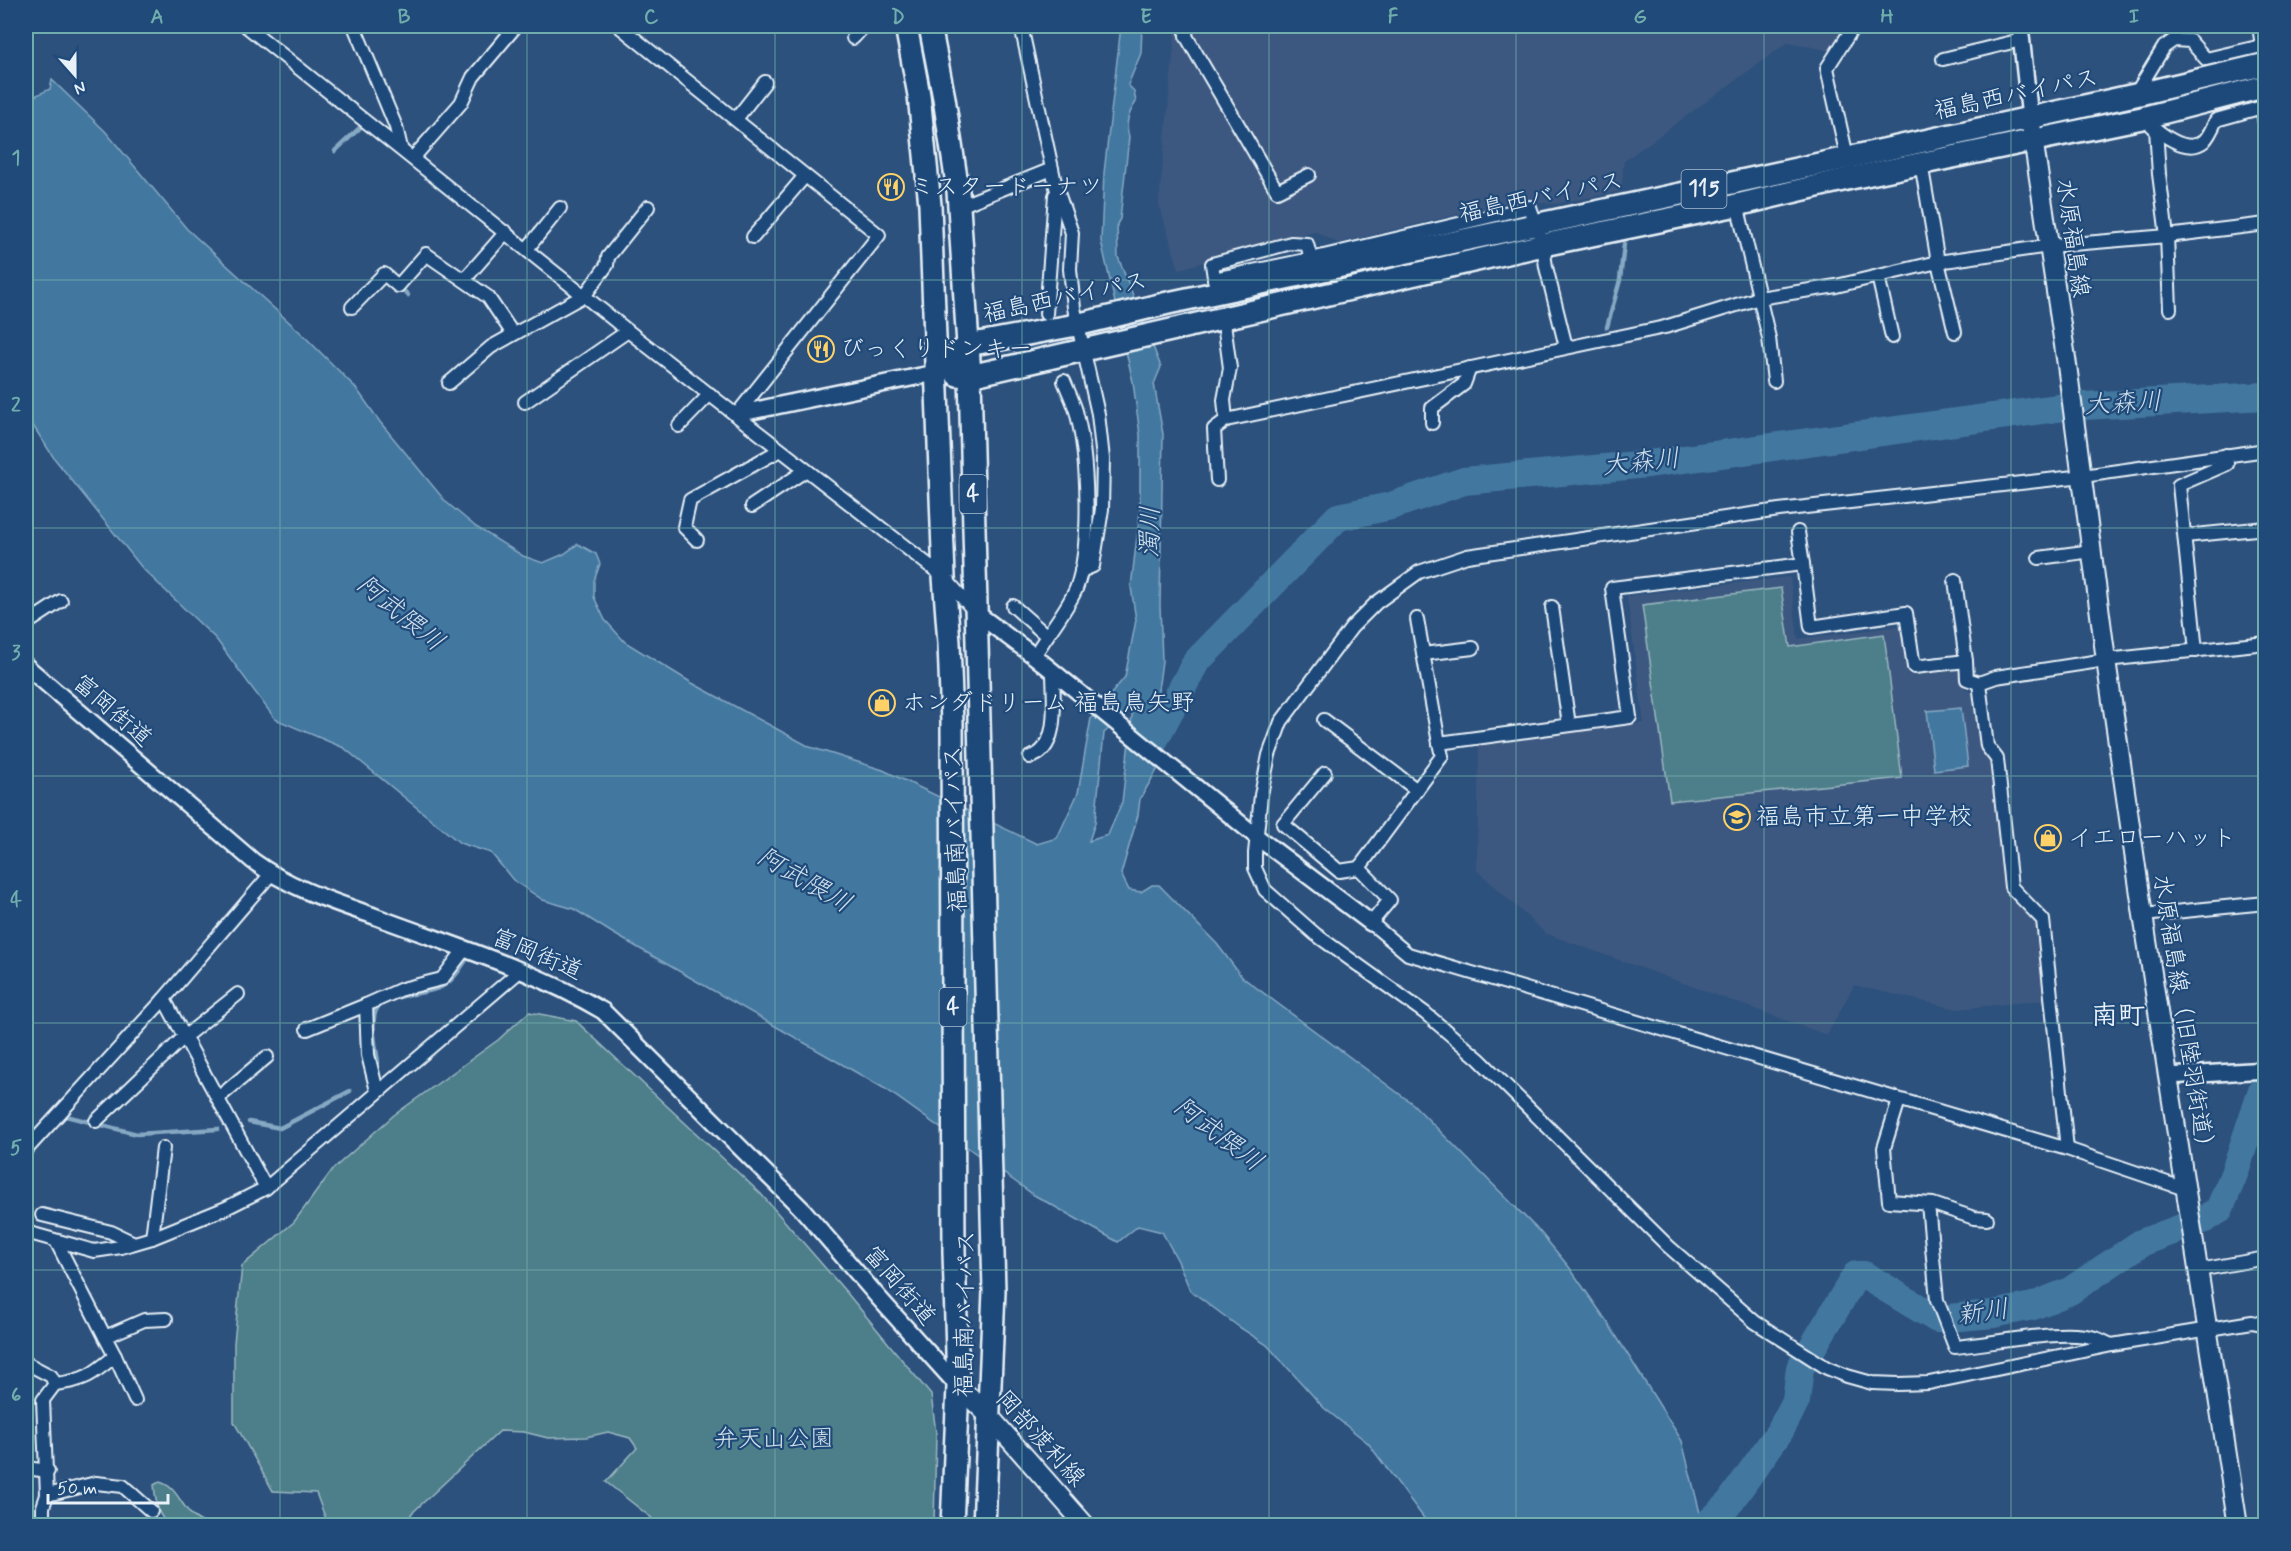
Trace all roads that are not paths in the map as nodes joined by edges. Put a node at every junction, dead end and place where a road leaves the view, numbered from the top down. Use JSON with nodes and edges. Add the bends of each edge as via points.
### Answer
{"nodes":[{"id":1,"x":246,"y":26,"type":"edge"},
{"id":2,"x":354,"y":26,"type":"edge"},
{"id":3,"x":516,"y":26,"type":"edge"},
{"id":4,"x":619,"y":26,"type":"edge"},
{"id":5,"x":864,"y":26,"type":"edge"},
{"id":6,"x":906,"y":26,"type":"edge"},
{"id":7,"x":930,"y":26,"type":"edge"},
{"id":8,"x":1021,"y":26,"type":"edge"},
{"id":9,"x":1187,"y":26,"type":"edge"},
{"id":10,"x":1854,"y":26,"type":"edge"},
{"id":11,"x":2259,"y":26,"type":"edge"},
{"id":12,"x":2021,"y":33,"type":"edge"},
{"id":13,"x":853,"y":38,"type":"dead end"},
{"id":14,"x":2264,"y":52,"type":"edge"},
{"id":15,"x":1943,"y":59,"type":"dead end"},
{"id":16,"x":765,"y":82,"type":"dead end"},
{"id":17,"x":2135,"y":95,"type":"junction"},
{"id":18,"x":2260,"y":98,"type":"edge"},
{"id":19,"x":2030,"y":118,"type":"junction"},
{"id":20,"x":736,"y":119,"type":"junction"},
{"id":21,"x":2149,"y":124,"type":"junction"},
{"id":22,"x":2265,"y":130,"type":"edge"},
{"id":23,"x":2034,"y":140,"type":"junction"},
{"id":24,"x":401,"y":148,"type":"junction"},
{"id":25,"x":413,"y":158,"type":"junction"},
{"id":26,"x":1921,"y":163,"type":"junction"},
{"id":27,"x":1849,"y":167,"type":"junction"},
{"id":28,"x":1052,"y":169,"type":"junction"},
{"id":29,"x":1310,"y":175,"type":"dead end"},
{"id":30,"x":804,"y":177,"type":"junction"},
{"id":31,"x":1732,"y":183,"type":"junction"},
{"id":32,"x":1056,"y":188,"type":"junction"},
{"id":33,"x":1737,"y":205,"type":"junction"},
{"id":34,"x":960,"y":206,"type":"junction"},
{"id":35,"x":648,"y":207,"type":"dead end"},
{"id":36,"x":560,"y":208,"type":"dead end"},
{"id":37,"x":2265,"y":224,"type":"edge"},
{"id":38,"x":506,"y":232,"type":"junction"},
{"id":39,"x":1540,"y":235,"type":"junction"},
{"id":40,"x":2167,"y":236,"type":"junction"},
{"id":41,"x":753,"y":237,"type":"dead end"},
{"id":42,"x":2049,"y":246,"type":"junction"},
{"id":43,"x":527,"y":249,"type":"junction"},
{"id":44,"x":1311,"y":259,"type":"junction"},
{"id":45,"x":1938,"y":262,"type":"junction"},
{"id":46,"x":1878,"y":276,"type":"junction"},
{"id":47,"x":464,"y":280,"type":"junction"},
{"id":48,"x":585,"y":295,"type":"junction"},
{"id":49,"x":1759,"y":298,"type":"junction"},
{"id":50,"x":352,"y":307,"type":"dead end"},
{"id":51,"x":2170,"y":309,"type":"dead end"},
{"id":52,"x":1046,"y":314,"type":"dead end"},
{"id":53,"x":1081,"y":323,"type":"junction"},
{"id":54,"x":628,"y":331,"type":"junction"},
{"id":55,"x":1224,"y":331,"type":"dead end"},
{"id":56,"x":1955,"y":332,"type":"dead end"},
{"id":57,"x":513,"y":334,"type":"junction"},
{"id":58,"x":1892,"y":337,"type":"dead end"},
{"id":59,"x":968,"y":345,"type":"junction"},
{"id":60,"x":1566,"y":347,"type":"junction"},
{"id":61,"x":1087,"y":350,"type":"junction"},
{"id":62,"x":1470,"y":368,"type":"junction"},
{"id":63,"x":935,"y":373,"type":"junction"},
{"id":64,"x":970,"y":376,"type":"junction"},
{"id":65,"x":1064,"y":381,"type":"dead end"},
{"id":66,"x":1774,"y":381,"type":"dead end"},
{"id":67,"x":449,"y":383,"type":"dead end"},
{"id":68,"x":710,"y":393,"type":"junction"},
{"id":69,"x":525,"y":402,"type":"dead end"},
{"id":70,"x":737,"y":414,"type":"junction"},
{"id":71,"x":1226,"y":420,"type":"junction"},
{"id":72,"x":1432,"y":423,"type":"dead end"},
{"id":73,"x":679,"y":426,"type":"dead end"},
{"id":74,"x":780,"y":450,"type":"junction"},
{"id":75,"x":2265,"y":450,"type":"edge"},
{"id":76,"x":2226,"y":455,"type":"junction"},
{"id":77,"x":2081,"y":469,"type":"junction"},
{"id":78,"x":805,"y":471,"type":"junction"},
{"id":79,"x":1217,"y":480,"type":"dead end"},
{"id":80,"x":752,"y":506,"type":"dead end"},
{"id":81,"x":2265,"y":528,"type":"edge"},
{"id":82,"x":1798,"y":532,"type":"dead end"},
{"id":83,"x":2185,"y":536,"type":"junction"},
{"id":84,"x":697,"y":540,"type":"dead end"},
{"id":85,"x":2092,"y":551,"type":"junction"},
{"id":86,"x":2039,"y":558,"type":"dead end"},
{"id":87,"x":1803,"y":564,"type":"junction"},
{"id":88,"x":1081,"y":572,"type":"junction"},
{"id":89,"x":944,"y":577,"type":"junction"},
{"id":90,"x":1955,"y":580,"type":"dead end"},
{"id":91,"x":61,"y":601,"type":"dead end"},
{"id":92,"x":1013,"y":606,"type":"dead end"},
{"id":93,"x":1552,"y":607,"type":"dead end"},
{"id":94,"x":975,"y":612,"type":"junction"},
{"id":95,"x":1417,"y":619,"type":"dead end"},
{"id":96,"x":26,"y":624,"type":"edge"},
{"id":97,"x":1047,"y":636,"type":"junction"},
{"id":98,"x":2265,"y":643,"type":"edge"},
{"id":99,"x":1473,"y":648,"type":"dead end"},
{"id":100,"x":2196,"y":651,"type":"junction"},
{"id":101,"x":1423,"y":654,"type":"junction"},
{"id":102,"x":1034,"y":656,"type":"junction"},
{"id":103,"x":2106,"y":660,"type":"junction"},
{"id":104,"x":1966,"y":661,"type":"junction"},
{"id":105,"x":26,"y":666,"type":"edge"},
{"id":106,"x":1053,"y":672,"type":"junction"},
{"id":107,"x":1978,"y":683,"type":"junction"},
{"id":108,"x":1323,"y":720,"type":"dead end"},
{"id":109,"x":1569,"y":725,"type":"junction"},
{"id":110,"x":1438,"y":743,"type":"junction"},
{"id":111,"x":1030,"y":757,"type":"dead end"},
{"id":112,"x":1325,"y":773,"type":"dead end"},
{"id":113,"x":1417,"y":790,"type":"junction"},
{"id":114,"x":1257,"y":837,"type":"junction"},
{"id":115,"x":1359,"y":868,"type":"junction"},
{"id":116,"x":271,"y":874,"type":"junction"},
{"id":117,"x":2265,"y":903,"type":"edge"},
{"id":118,"x":2143,"y":915,"type":"junction"},
{"id":119,"x":1371,"y":923,"type":"junction"},
{"id":120,"x":464,"y":950,"type":"junction"},
{"id":121,"x":520,"y":970,"type":"junction"},
{"id":122,"x":238,"y":994,"type":"dead end"},
{"id":123,"x":164,"y":999,"type":"junction"},
{"id":124,"x":366,"y":1005,"type":"junction"},
{"id":125,"x":308,"y":1029,"type":"dead end"},
{"id":126,"x":183,"y":1038,"type":"junction"},
{"id":127,"x":267,"y":1057,"type":"dead end"},
{"id":128,"x":2265,"y":1070,"type":"edge"},
{"id":129,"x":2168,"y":1076,"type":"junction"},
{"id":130,"x":377,"y":1091,"type":"junction"},
{"id":131,"x":218,"y":1098,"type":"junction"},
{"id":132,"x":1899,"y":1100,"type":"junction"},
{"id":133,"x":96,"y":1121,"type":"dead end"},
{"id":134,"x":163,"y":1149,"type":"dead end"},
{"id":135,"x":2067,"y":1149,"type":"junction"},
{"id":136,"x":26,"y":1150,"type":"edge"},
{"id":137,"x":266,"y":1188,"type":"junction"},
{"id":138,"x":2185,"y":1189,"type":"junction"},
{"id":139,"x":1928,"y":1204,"type":"junction"},
{"id":140,"x":42,"y":1215,"type":"dead end"},
{"id":141,"x":1987,"y":1219,"type":"dead end"},
{"id":142,"x":26,"y":1232,"type":"edge"},
{"id":143,"x":152,"y":1238,"type":"junction"},
{"id":144,"x":56,"y":1241,"type":"junction"},
{"id":145,"x":134,"y":1243,"type":"junction"},
{"id":146,"x":2265,"y":1258,"type":"edge"},
{"id":147,"x":2199,"y":1270,"type":"junction"},
{"id":148,"x":166,"y":1318,"type":"dead end"},
{"id":149,"x":2265,"y":1325,"type":"edge"},
{"id":150,"x":2207,"y":1330,"type":"junction"},
{"id":151,"x":105,"y":1337,"type":"junction"},
{"id":152,"x":2112,"y":1345,"type":"junction"},
{"id":153,"x":115,"y":1356,"type":"junction"},
{"id":154,"x":26,"y":1363,"type":"edge"},
{"id":155,"x":55,"y":1384,"type":"junction"},
{"id":156,"x":958,"y":1386,"type":"junction"},
{"id":157,"x":135,"y":1400,"type":"dead end"},
{"id":158,"x":990,"y":1417,"type":"junction"},
{"id":159,"x":26,"y":1468,"type":"edge"},
{"id":160,"x":48,"y":1471,"type":"junction"},
{"id":161,"x":48,"y":1495,"type":"junction"},
{"id":162,"x":151,"y":1511,"type":"dead end"},
{"id":163,"x":43,"y":1526,"type":"edge"},
{"id":164,"x":952,"y":1526,"type":"edge"},
{"id":165,"x":984,"y":1526,"type":"edge"},
{"id":166,"x":1086,"y":1526,"type":"edge"},
{"id":167,"x":2238,"y":1526,"type":"edge"}],
"edges":[{"from":1,"to":24,"type":"street"},
{"from":2,"to":24,"type":"street"},
{"from":3,"to":25,"type":"street","via":[[473,77],[461,103]]},
{"from":4,"to":20,"type":"street"},
{"from":5,"to":13,"type":"street"},
{"from":6,"to":63,"type":"highway","name":"福島南バイパス","number":"4","via":[[927,167]]},
{"from":7,"to":34,"type":"highway","name":"福島南バイパス","number":"4"},
{"from":8,"to":28,"type":"street"},
{"from":9,"to":29,"type":"street","via":[[1186,36],[1277,191]]},
{"from":10,"to":27,"type":"street","via":[[1827,68]]},
{"from":11,"to":14,"type":"street"},
{"from":12,"to":15,"type":"street"},
{"from":12,"to":19,"type":"street"},
{"from":14,"to":17,"type":"highway","name":"福島西バイパス","number":"115","via":[[2239,71]]},
{"from":14,"to":17,"type":"street","via":[[2206,59],[2190,41],[2174,39],[2164,47]]},
{"from":16,"to":20,"type":"street"},
{"from":17,"to":19,"type":"highway","name":"福島西バイパス","number":"115"},
{"from":18,"to":21,"type":"highway","name":"福島西バイパス","number":"115"},
{"from":18,"to":21,"type":"street","via":[[2216,120],[2205,140],[2195,146],[2178,144]]},
{"from":18,"to":22,"type":"street"},
{"from":19,"to":23,"type":"main road","name":"水原福島線"},
{"from":19,"to":27,"type":"highway","name":"福島西バイパス","number":"115"},
{"from":20,"to":30,"type":"street"},
{"from":21,"to":23,"type":"highway","name":"福島西バイパス","number":"115"},
{"from":21,"to":40,"type":"street"},
{"from":23,"to":26,"type":"highway","name":"福島西バイパス","number":"115"},
{"from":23,"to":42,"type":"main road","name":"水原福島線"},
{"from":24,"to":25,"type":"street"},
{"from":25,"to":38,"type":"street"},
{"from":26,"to":27,"type":"highway","name":"福島西バイパス","number":"115"},
{"from":26,"to":45,"type":"street"},
{"from":27,"to":31,"type":"highway","name":"福島西バイパス","number":"115"},
{"from":27,"to":33,"type":"highway","name":"福島西バイパス","number":"115"},
{"from":28,"to":32,"type":"street"},
{"from":28,"to":34,"type":"street"},
{"from":30,"to":41,"type":"street"},
{"from":30,"to":70,"type":"street","via":[[879,236]]},
{"from":31,"to":33,"type":"street"},
{"from":31,"to":39,"type":"highway","name":"福島西バイパス","number":"115"},
{"from":32,"to":52,"type":"street"},
{"from":32,"to":53,"type":"street","via":[[1072,233],[1070,269]]},
{"from":33,"to":39,"type":"highway","name":"福島西バイパス","number":"115"},
{"from":33,"to":49,"type":"street"},
{"from":34,"to":59,"type":"highway","name":"福島南バイパス","number":"4"},
{"from":35,"to":48,"type":"street","via":[[608,257],[608,265]]},
{"from":36,"to":43,"type":"street"},
{"from":37,"to":40,"type":"street"},
{"from":38,"to":43,"type":"street"},
{"from":38,"to":47,"type":"street"},
{"from":39,"to":44,"type":"street","via":[[1530,207]]},
{"from":39,"to":53,"type":"highway","name":"福島西バイパス","number":"115","via":[[1168,303]]},
{"from":39,"to":60,"type":"street"},
{"from":39,"to":61,"type":"highway","name":"福島西バイパス","number":"115"},
{"from":40,"to":42,"type":"street"},
{"from":40,"to":51,"type":"street"},
{"from":42,"to":45,"type":"street"},
{"from":42,"to":77,"type":"main road","name":"水原福島線"},
{"from":43,"to":48,"type":"street"},
{"from":44,"to":44,"type":"street","via":[[1215,281],[1212,264],[1292,243],[1306,244]]},
{"from":45,"to":46,"type":"street"},
{"from":45,"to":56,"type":"street"},
{"from":46,"to":49,"type":"street"},
{"from":46,"to":58,"type":"street"},
{"from":47,"to":50,"type":"street","via":[[426,254],[398,286],[384,274]]},
{"from":47,"to":57,"type":"street","via":[[488,297]]},
{"from":48,"to":54,"type":"street"},
{"from":48,"to":57,"type":"street"},
{"from":49,"to":60,"type":"street","via":[[1665,327]]},
{"from":49,"to":66,"type":"street"},
{"from":53,"to":59,"type":"highway","name":"福島西バイパス","number":"115"},
{"from":53,"to":61,"type":"street"},
{"from":54,"to":68,"type":"street"},
{"from":54,"to":69,"type":"street"},
{"from":55,"to":71,"type":"street","via":[[1230,368],[1224,400]]},
{"from":57,"to":67,"type":"street","via":[[490,347]]},
{"from":59,"to":63,"type":"highway","name":"福島西バイパス","number":"115"},
{"from":59,"to":64,"type":"highway","name":"福島南バイパス","number":"4"},
{"from":60,"to":62,"type":"street"},
{"from":61,"to":64,"type":"highway","name":"福島西バイパス","number":"115"},
{"from":61,"to":88,"type":"street","via":[[1103,459],[1102,509],[1094,566]]},
{"from":62,"to":71,"type":"street"},
{"from":62,"to":72,"type":"street","via":[[1464,384],[1432,408]]},
{"from":63,"to":64,"type":"highway","name":"福島西バイパス","number":"115"},
{"from":63,"to":70,"type":"street"},
{"from":63,"to":89,"type":"highway","name":"福島南バイパス","number":"4"},
{"from":64,"to":94,"type":"highway","name":"福島南バイパス","number":"4"},
{"from":65,"to":88,"type":"street","via":[[1076,411],[1082,451],[1085,533]]},
{"from":68,"to":70,"type":"street"},
{"from":68,"to":73,"type":"street"},
{"from":70,"to":74,"type":"street"},
{"from":71,"to":79,"type":"street","via":[[1214,429]]},
{"from":74,"to":78,"type":"street"},
{"from":74,"to":84,"type":"street","via":[[690,500],[684,527]]},
{"from":75,"to":76,"type":"street"},
{"from":76,"to":77,"type":"street"},
{"from":76,"to":83,"type":"street","via":[[2227,464],[2179,485]]},
{"from":77,"to":85,"type":"main road","name":"水原福島線（旧陸羽街道）"},
{"from":77,"to":114,"type":"street","via":[[1467,556],[1419,572],[1376,603],[1352,627],[1281,722],[1269,755]]},
{"from":78,"to":80,"type":"street"},
{"from":78,"to":89,"type":"street"},
{"from":81,"to":83,"type":"street"},
{"from":82,"to":87,"type":"street"},
{"from":83,"to":100,"type":"street"},
{"from":85,"to":86,"type":"street"},
{"from":85,"to":103,"type":"main road","name":"水原福島線（旧陸羽街道）"},
{"from":87,"to":104,"type":"street","via":[[1811,627],[1906,613],[1914,667]]},
{"from":87,"to":109,"type":"street","via":[[1612,588],[1630,717]]},
{"from":88,"to":97,"type":"street","via":[[1075,590]]},
{"from":89,"to":94,"type":"street"},
{"from":89,"to":156,"type":"highway","name":"福島南バイパス","number":"4","via":[[952,723]]},
{"from":90,"to":104,"type":"street"},
{"from":91,"to":96,"type":"street"},
{"from":92,"to":97,"type":"street"},
{"from":93,"to":109,"type":"street"},
{"from":94,"to":102,"type":"street"},
{"from":94,"to":158,"type":"highway","name":"福島南バイパス","number":"4","via":[[994,1291]]},
{"from":95,"to":101,"type":"street"},
{"from":97,"to":102,"type":"street"},
{"from":98,"to":100,"type":"street"},
{"from":99,"to":101,"type":"street"},
{"from":100,"to":103,"type":"street"},
{"from":101,"to":110,"type":"street"},
{"from":102,"to":106,"type":"street"},
{"from":103,"to":107,"type":"street"},
{"from":103,"to":118,"type":"main road","name":"水原福島線（旧陸羽街道）"},
{"from":104,"to":107,"type":"street","via":[[1967,680]]},
{"from":105,"to":116,"type":"street","name":"富岡街道"},
{"from":106,"to":111,"type":"street","via":[[1053,725],[1046,750]]},
{"from":106,"to":114,"type":"street"},
{"from":107,"to":135,"type":"street","via":[[1988,746],[1997,759],[2011,887],[2043,920]]},
{"from":108,"to":113,"type":"street"},
{"from":109,"to":110,"type":"street"},
{"from":110,"to":113,"type":"street","via":[[1442,756]]},
{"from":112,"to":115,"type":"street","via":[[1282,824],[1339,871]]},
{"from":113,"to":115,"type":"street"},
{"from":114,"to":119,"type":"street"},
{"from":114,"to":152,"type":"street","via":[[1255,868],[1265,890],[1315,934],[1425,1013],[1479,1059],[1668,1246],[1755,1322],[1827,1368],[1872,1383],[1929,1383]]},
{"from":115,"to":119,"type":"street","via":[[1390,900]]},
{"from":116,"to":120,"type":"street","name":"富岡街道","via":[[308,893]]},
{"from":116,"to":123,"type":"street"},
{"from":117,"to":118,"type":"street"},
{"from":118,"to":129,"type":"main road","name":"水原福島線（旧陸羽街道）"},
{"from":119,"to":132,"type":"street","via":[[1408,954]]},
{"from":120,"to":121,"type":"street","name":"富岡街道"},
{"from":120,"to":124,"type":"street","via":[[442,979],[402,989]]},
{"from":121,"to":130,"type":"street"},
{"from":121,"to":156,"type":"street","name":"富岡街道","via":[[568,990],[612,1019],[803,1210]]},
{"from":122,"to":126,"type":"street"},
{"from":123,"to":126,"type":"street"},
{"from":123,"to":136,"type":"street"},
{"from":124,"to":125,"type":"street"},
{"from":124,"to":130,"type":"street","via":[[368,1055]]},
{"from":126,"to":131,"type":"street"},
{"from":126,"to":133,"type":"street"},
{"from":127,"to":131,"type":"street"},
{"from":128,"to":129,"type":"street"},
{"from":129,"to":138,"type":"main road","name":"水原福島線（旧陸羽街道）"},
{"from":130,"to":137,"type":"street"},
{"from":131,"to":137,"type":"street"},
{"from":132,"to":135,"type":"street"},
{"from":132,"to":139,"type":"street","via":[[1884,1148],[1889,1201]]},
{"from":134,"to":143,"type":"street"},
{"from":135,"to":138,"type":"street"},
{"from":137,"to":143,"type":"street"},
{"from":138,"to":147,"type":"main road","name":"水原福島線（旧陸羽街道）"},
{"from":139,"to":141,"type":"street"},
{"from":139,"to":152,"type":"street","via":[[1937,1300],[1955,1347],[2075,1335],[2094,1337]]},
{"from":140,"to":145,"type":"street","via":[[111,1232]]},
{"from":142,"to":144,"type":"street"},
{"from":143,"to":145,"type":"street"},
{"from":144,"to":145,"type":"street","via":[[94,1251]]},
{"from":144,"to":151,"type":"street"},
{"from":146,"to":147,"type":"street"},
{"from":147,"to":150,"type":"main road","name":"水原福島線（旧陸羽街道）"},
{"from":148,"to":151,"type":"street","via":[[144,1320]]},
{"from":149,"to":150,"type":"street","via":[[2252,1322]]},
{"from":150,"to":152,"type":"street"},
{"from":150,"to":167,"type":"main road","name":"水原福島線（旧陸羽街道）"},
{"from":151,"to":153,"type":"street"},
{"from":153,"to":155,"type":"street","via":[[92,1376]]},
{"from":153,"to":157,"type":"street"},
{"from":154,"to":155,"type":"street","via":[[51,1376]]},
{"from":155,"to":160,"type":"street","via":[[43,1400]]},
{"from":156,"to":158,"type":"main road","name":"岡部渡利線"},
{"from":156,"to":164,"type":"highway","name":"福島南バイパス","number":"4"},
{"from":158,"to":165,"type":"highway","name":"福島南バイパス","number":"4"},
{"from":158,"to":166,"type":"main road","name":"岡部渡利線"},
{"from":159,"to":160,"type":"street"},
{"from":160,"to":161,"type":"street"},
{"from":161,"to":162,"type":"street","via":[[96,1483],[123,1486]]},
{"from":161,"to":163,"type":"street","via":[[43,1507]]}]}
